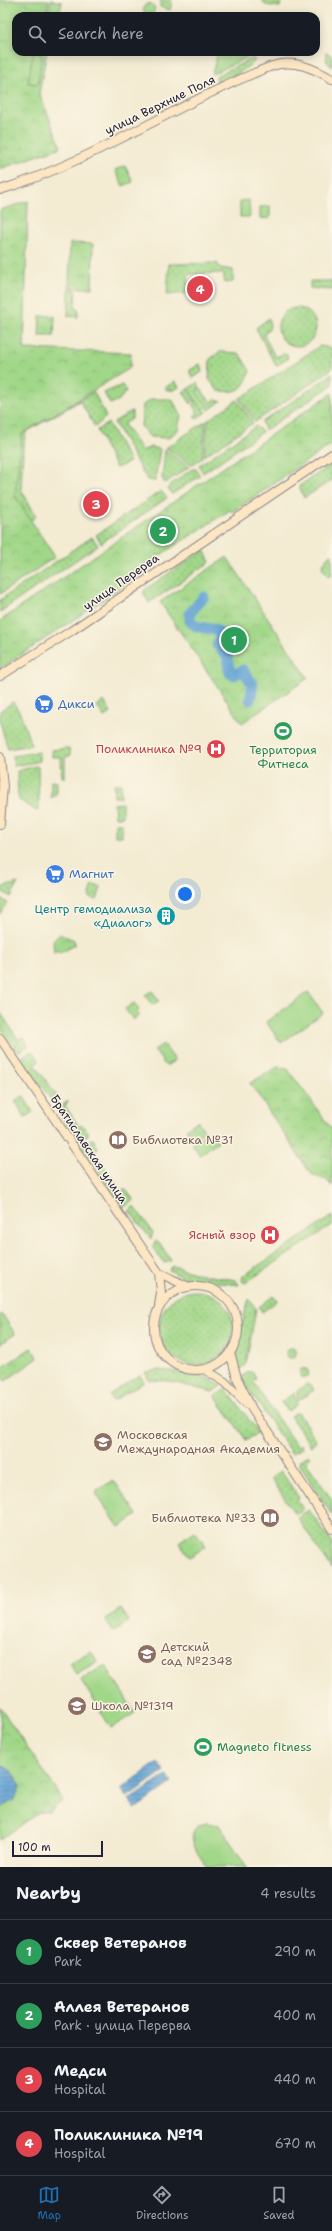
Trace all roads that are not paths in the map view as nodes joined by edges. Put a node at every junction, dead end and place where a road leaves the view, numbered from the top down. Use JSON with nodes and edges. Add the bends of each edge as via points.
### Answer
{"nodes":[{"id":1,"x":332,"y":79,"type":"edge"},
{"id":2,"x":0,"y":190,"type":"edge"},
{"id":3,"x":332,"y":454,"type":"edge"},
{"id":4,"x":1,"y":678,"type":"edge"},
{"id":5,"x":0,"y":757,"type":"edge"},
{"id":6,"x":0,"y":824,"type":"edge"},
{"id":7,"x":0,"y":1038,"type":"edge"},
{"id":8,"x":159,"y":1273,"type":"junction"},
{"id":9,"x":189,"y":1287,"type":"junction"},
{"id":10,"x":159,"y":1307,"type":"junction"},
{"id":11,"x":230,"y":1352,"type":"junction"},
{"id":12,"x":204,"y":1369,"type":"junction"},
{"id":13,"x":252,"y":1409,"type":"junction"},
{"id":14,"x":332,"y":1530,"type":"edge"}],
"edges":[{"from":1,"to":2,"type":"main road","name":"улица Верхние Поля","via":[[316,70],[282,62],[75,161]]},
{"from":3,"to":4,"type":"main road","name":"улица Перерва"},
{"from":5,"to":6,"type":"main road","via":[[3,786]]},
{"from":7,"to":8,"type":"main road","name":"Братиславская улица"},
{"from":8,"to":9,"type":"main road"},
{"from":8,"to":10,"type":"main road","name":"Братиславская улица"},
{"from":9,"to":10,"type":"main road","via":[[169,1296]]},
{"from":9,"to":11,"type":"main road","via":[[200,1286],[214,1290],[230,1303],[237,1322],[237,1332]]},
{"from":10,"to":12,"type":"main road","name":"Братиславская улица","via":[[154,1327],[156,1344],[160,1351],[180,1367]]},
{"from":11,"to":12,"type":"main road","name":"Братиславская улица","via":[[219,1363]]},
{"from":11,"to":13,"type":"main road","name":"Братиславская улица","via":[[237,1378]]},
{"from":12,"to":13,"type":"main road","name":"Братиславская улица","via":[[225,1382]]},
{"from":13,"to":14,"type":"main road","name":"Братиславская улица"}]}
